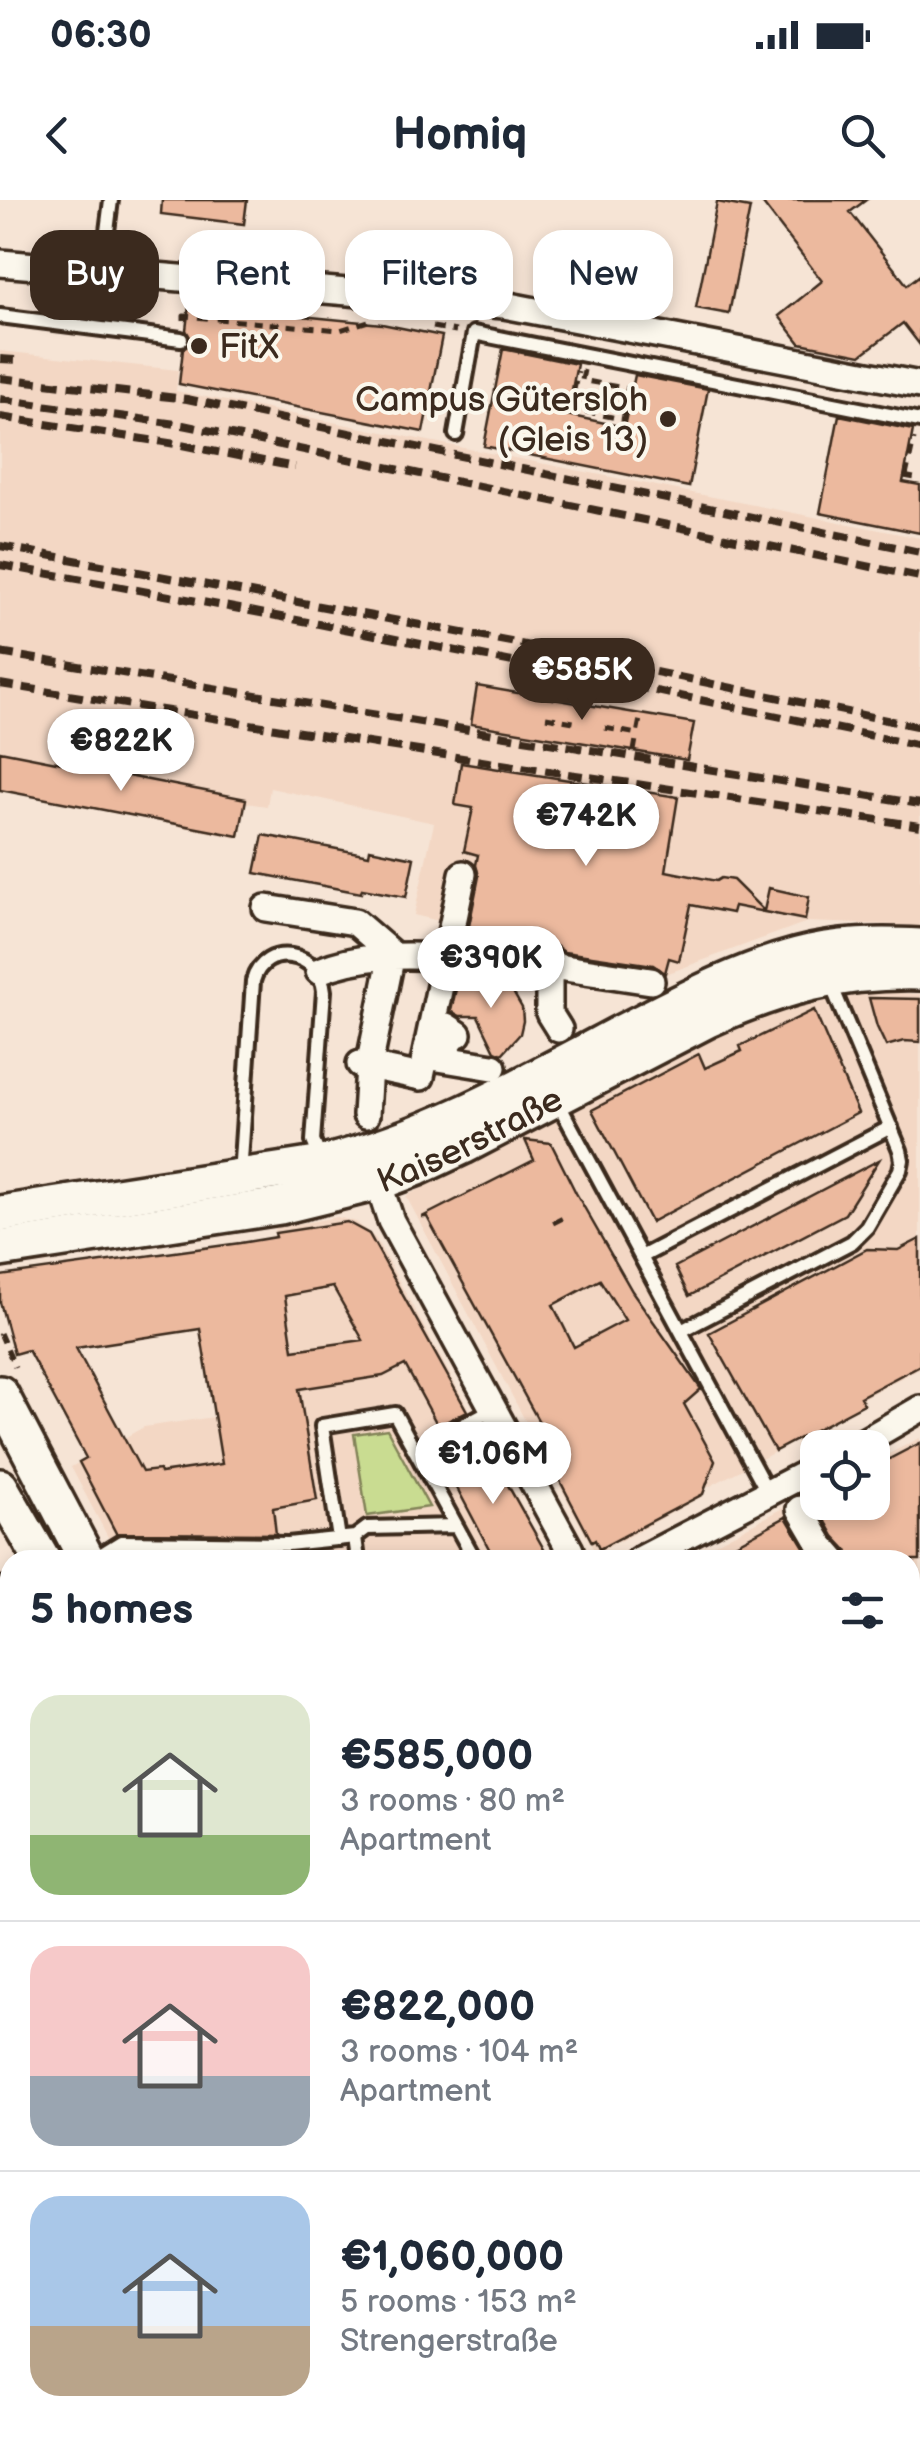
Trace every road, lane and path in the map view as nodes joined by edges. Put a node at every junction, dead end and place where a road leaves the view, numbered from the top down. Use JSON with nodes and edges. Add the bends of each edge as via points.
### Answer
{"nodes":[{"id":1,"x":111,"y":200,"type":"edge"},
{"id":2,"x":107,"y":230,"type":"edge"},
{"id":3,"x":0,"y":263,"type":"edge"},
{"id":4,"x":30,"y":265,"type":"edge"},
{"id":5,"x":159,"y":276,"type":"edge"},
{"id":6,"x":0,"y":316,"type":"edge"},
{"id":7,"x":373,"y":320,"type":"edge"},
{"id":8,"x":431,"y":327,"type":"dead end"},
{"id":9,"x":474,"y":333,"type":"junction"},
{"id":10,"x":181,"y":339,"type":"joint"},
{"id":11,"x":579,"y":367,"type":"dead end"},
{"id":12,"x":577,"y":376,"type":"dead end"},
{"id":13,"x":920,"y":385,"type":"edge"},
{"id":14,"x":920,"y":422,"type":"edge"},
{"id":15,"x":456,"y":434,"type":"dead end"},
{"id":16,"x":920,"y":438,"type":"edge"},
{"id":17,"x":913,"y":443,"type":"dead end"},
{"id":18,"x":920,"y":448,"type":"edge"},
{"id":19,"x":920,"y":479,"type":"edge"},
{"id":20,"x":641,"y":714,"type":"dead end"},
{"id":21,"x":546,"y":716,"type":"dead end"},
{"id":22,"x":580,"y":723,"type":"dead end"},
{"id":23,"x":605,"y":728,"type":"dead end"},
{"id":24,"x":637,"y":734,"type":"junction"},
{"id":25,"x":634,"y":751,"type":"dead end"},
{"id":26,"x":626,"y":789,"type":"dead end"},
{"id":27,"x":531,"y":793,"type":"dead end"},
{"id":28,"x":565,"y":800,"type":"dead end"},
{"id":29,"x":590,"y":804,"type":"dead end"},
{"id":30,"x":622,"y":810,"type":"junction"},
{"id":31,"x":619,"y":830,"type":"dead end"},
{"id":32,"x":463,"y":874,"type":"dead end"},
{"id":33,"x":266,"y":908,"type":"dead end"},
{"id":34,"x":920,"y":946,"type":"edge"},
{"id":35,"x":392,"y":954,"type":"junction"},
{"id":36,"x":446,"y":957,"type":"junction"},
{"id":37,"x":826,"y":964,"type":"junction"},
{"id":38,"x":551,"y":966,"type":"junction"},
{"id":39,"x":319,"y":971,"type":"junction"},
{"id":40,"x":920,"y":972,"type":"edge"},
{"id":41,"x":651,"y":980,"type":"dead end"},
{"id":42,"x":559,"y":1029,"type":"dead end"},
{"id":43,"x":426,"y":1056,"type":"junction"},
{"id":44,"x":364,"y":1065,"type":"junction"},
{"id":45,"x":493,"y":1067,"type":"dead end"},
{"id":46,"x":549,"y":1086,"type":"junction"},
{"id":47,"x":366,"y":1115,"type":"dead end"},
{"id":48,"x":891,"y":1127,"type":"junction"},
{"id":49,"x":399,"y":1142,"type":"junction"},
{"id":50,"x":330,"y":1178,"type":"junction"},
{"id":51,"x":378,"y":1182,"type":"junction"},
{"id":52,"x":224,"y":1197,"type":"junction"},
{"id":53,"x":0,"y":1214,"type":"edge"},
{"id":54,"x":567,"y":1216,"type":"dead end"},
{"id":55,"x":553,"y":1223,"type":"dead end"},
{"id":56,"x":0,"y":1248,"type":"edge"},
{"id":57,"x":641,"y":1257,"type":"junction"},
{"id":58,"x":681,"y":1331,"type":"junction"},
{"id":59,"x":0,"y":1394,"type":"edge"},
{"id":60,"x":493,"y":1409,"type":"junction"},
{"id":61,"x":920,"y":1410,"type":"edge"},
{"id":62,"x":885,"y":1430,"type":"edge"},
{"id":63,"x":415,"y":1452,"type":"junction"},
{"id":64,"x":800,"y":1476,"type":"edge"},
{"id":65,"x":0,"y":1487,"type":"edge"},
{"id":66,"x":768,"y":1493,"type":"junction"},
{"id":67,"x":807,"y":1520,"type":"edge"},
{"id":68,"x":456,"y":1526,"type":"junction"},
{"id":69,"x":355,"y":1537,"type":"junction"},
{"id":70,"x":339,"y":1539,"type":"junction"},
{"id":71,"x":36,"y":1550,"type":"edge"},
{"id":72,"x":85,"y":1550,"type":"edge"},
{"id":73,"x":108,"y":1550,"type":"edge"},
{"id":74,"x":357,"y":1550,"type":"edge"},
{"id":75,"x":469,"y":1550,"type":"edge"},
{"id":76,"x":569,"y":1550,"type":"edge"},
{"id":77,"x":658,"y":1550,"type":"edge"},
{"id":78,"x":825,"y":1550,"type":"edge"}],
"edges":[{"from":1,"to":2,"type":"lane"},
{"from":3,"to":4,"type":"street"},
{"from":5,"to":13,"type":"street","via":[[504,305]]},
{"from":6,"to":10,"type":"lane"},
{"from":7,"to":10,"type":"path","via":[[340,330],[184,316]]},
{"from":8,"to":9,"type":"path"},
{"from":9,"to":14,"type":"lane"},
{"from":9,"to":15,"type":"lane"},
{"from":11,"to":12,"type":"path","via":[[585,368],[582,380],[630,388],[624,420],[569,408]]},
{"from":16,"to":18,"type":"path"},
{"from":17,"to":19,"type":"path","via":[[905,476]]},
{"from":20,"to":24,"type":"path"},
{"from":21,"to":22,"type":"path"},
{"from":23,"to":24,"type":"path"},
{"from":24,"to":25,"type":"path"},
{"from":26,"to":30,"type":"path"},
{"from":27,"to":28,"type":"path"},
{"from":29,"to":30,"type":"path"},
{"from":30,"to":31,"type":"path"},
{"from":32,"to":36,"type":"street"},
{"from":33,"to":35,"type":"street","via":[[355,922]]},
{"from":34,"to":37,"type":"main road","name":"Kaiserstraße","via":[[858,946]]},
{"from":35,"to":36,"type":"street"},
{"from":35,"to":39,"type":"street"},
{"from":35,"to":44,"type":"street"},
{"from":36,"to":38,"type":"street"},
{"from":36,"to":43,"type":"street","via":[[447,1033]]},
{"from":37,"to":40,"type":"main road","name":"Kaiserstraße"},
{"from":37,"to":46,"type":"main road","name":"Kaiserstraße"},
{"from":37,"to":48,"type":"lane"},
{"from":38,"to":41,"type":"street"},
{"from":38,"to":42,"type":"street","via":[[549,1013]]},
{"from":39,"to":50,"type":"lane","via":[[324,991],[313,1141]]},
{"from":39,"to":52,"type":"lane","via":[[282,956],[256,970]]},
{"from":43,"to":44,"type":"street","via":[[422,1077]]},
{"from":43,"to":45,"type":"street"},
{"from":44,"to":47,"type":"street"},
{"from":46,"to":49,"type":"main road","name":"Kaiserstraße"},
{"from":46,"to":51,"type":"main road","name":"Kaiserstraße","via":[[418,1167]]},
{"from":46,"to":57,"type":"lane"},
{"from":48,"to":57,"type":"lane"},
{"from":48,"to":58,"type":"lane","via":[[900,1170],[861,1235]]},
{"from":49,"to":50,"type":"main road","name":"Kaiserstraße"},
{"from":49,"to":51,"type":"street"},
{"from":50,"to":51,"type":"main road","name":"Kaiserstraße"},
{"from":50,"to":52,"type":"main road","name":"Kaiserstraße"},
{"from":50,"to":52,"type":"main road","name":"Kaiserstraße","via":[[280,1206]]},
{"from":51,"to":60,"type":"street","via":[[390,1222]]},
{"from":52,"to":53,"type":"main road","name":"Kaiserstraße"},
{"from":52,"to":56,"type":"main road","name":"Kaiserstraße"},
{"from":54,"to":55,"type":"path"},
{"from":57,"to":58,"type":"lane"},
{"from":58,"to":66,"type":"lane"},
{"from":59,"to":72,"type":"main road"},
{"from":60,"to":63,"type":"lane"},
{"from":60,"to":76,"type":"street"},
{"from":61,"to":62,"type":"street"},
{"from":63,"to":68,"type":"lane"},
{"from":63,"to":70,"type":"lane","via":[[394,1414],[322,1426]]},
{"from":64,"to":66,"type":"street"},
{"from":65,"to":71,"type":"main road"},
{"from":66,"to":77,"type":"street"},
{"from":67,"to":78,"type":"street"},
{"from":68,"to":69,"type":"lane","via":[[368,1528]]},
{"from":68,"to":75,"type":"lane"},
{"from":69,"to":70,"type":"lane"},
{"from":69,"to":74,"type":"lane"},
{"from":70,"to":73,"type":"lane","via":[[122,1542]]}]}
